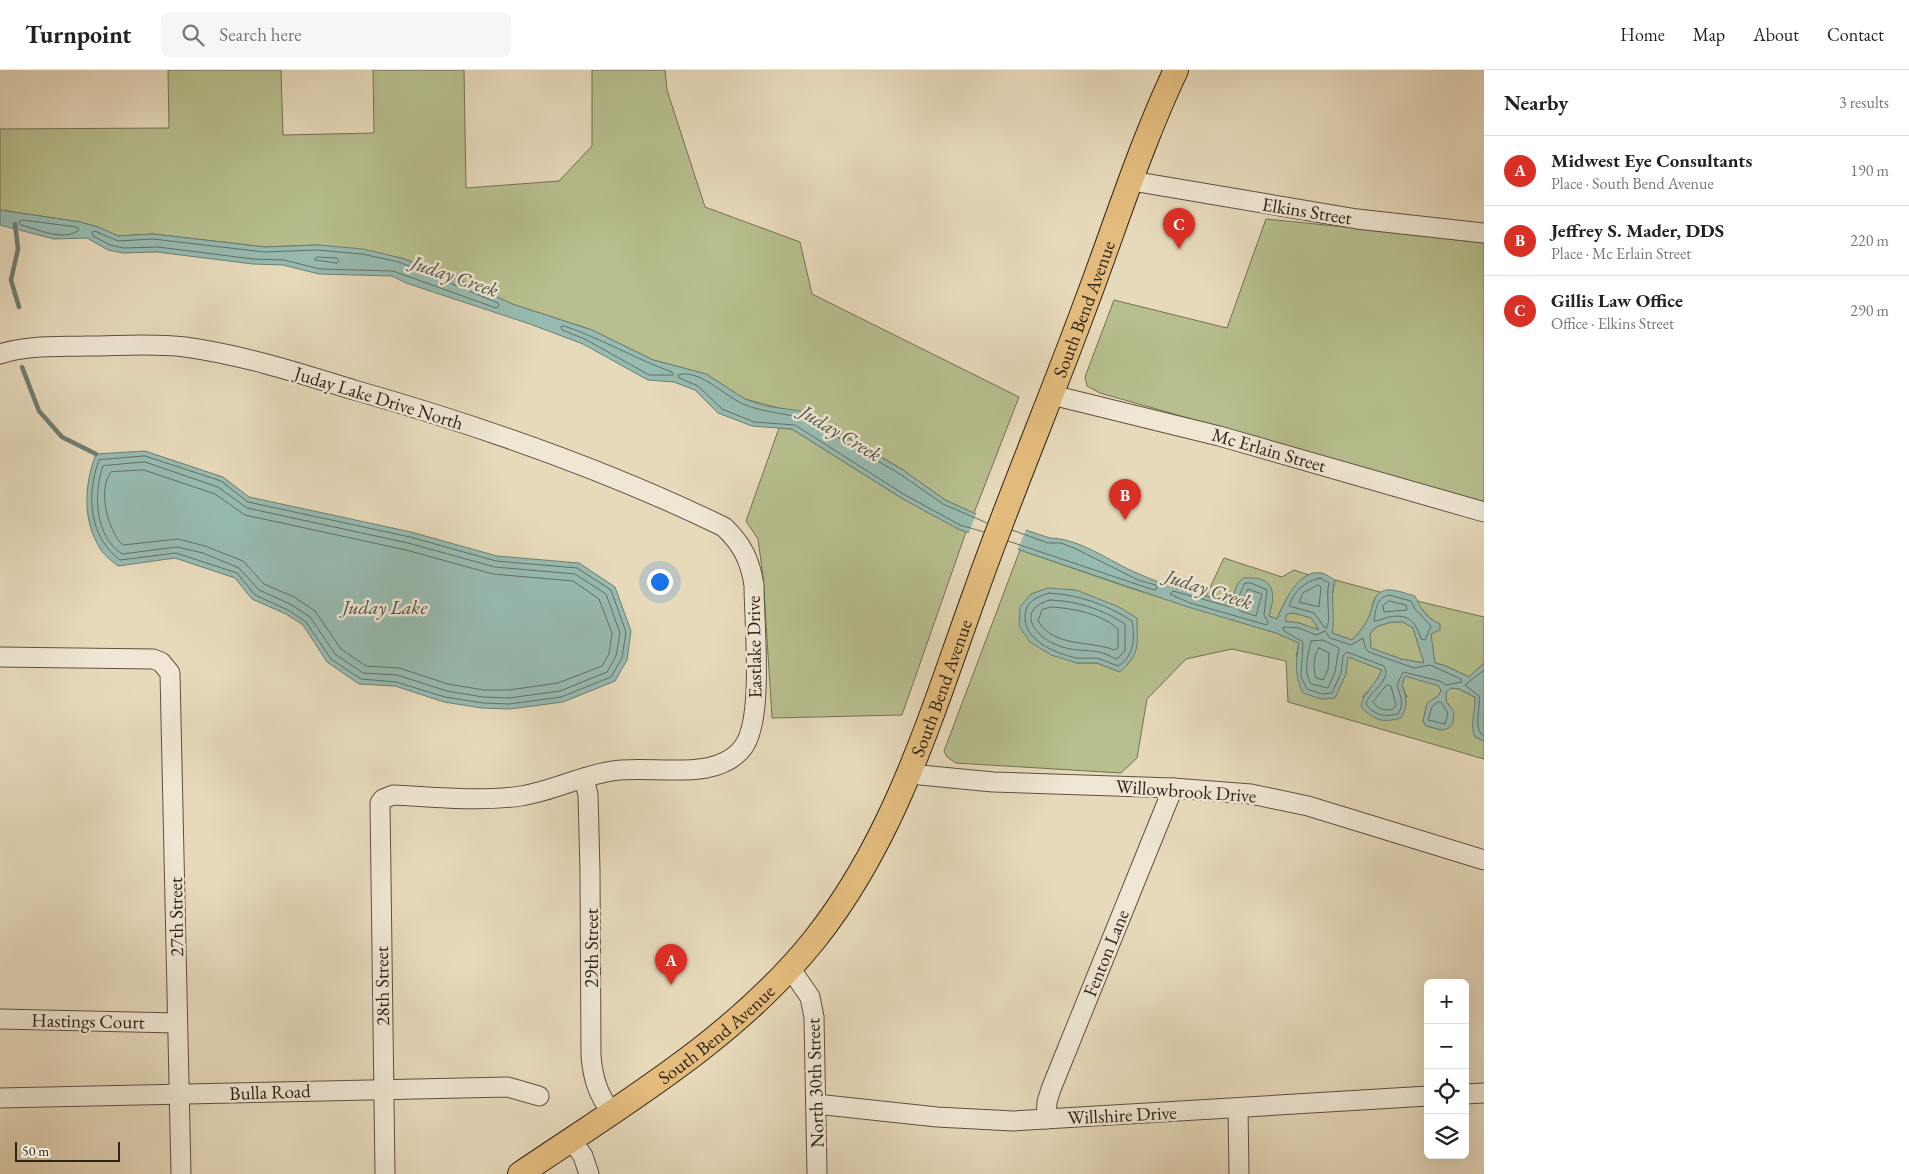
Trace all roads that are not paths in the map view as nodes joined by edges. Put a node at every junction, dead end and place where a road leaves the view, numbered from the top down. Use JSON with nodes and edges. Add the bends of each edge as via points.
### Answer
{"nodes":[{"id":1,"x":1176,"y":70,"type":"edge"},
{"id":2,"x":1132,"y":181,"type":"junction"},
{"id":3,"x":1484,"y":233,"type":"edge"},
{"id":4,"x":0,"y":354,"type":"edge"},
{"id":5,"x":1052,"y":395,"type":"junction"},
{"id":6,"x":1484,"y":512,"type":"edge"},
{"id":7,"x":736,"y":539,"type":"joint"},
{"id":8,"x":0,"y":657,"type":"edge"},
{"id":9,"x":910,"y":774,"type":"junction"},
{"id":10,"x":584,"y":778,"type":"junction"},
{"id":11,"x":1173,"y":788,"type":"junction"},
{"id":12,"x":1484,"y":860,"type":"edge"},
{"id":13,"x":790,"y":968,"type":"junction"},
{"id":14,"x":0,"y":1019,"type":"edge"},
{"id":15,"x":176,"y":1022,"type":"junction"},
{"id":16,"x":384,"y":1089,"type":"junction"},
{"id":17,"x":1484,"y":1093,"type":"edge"},
{"id":18,"x":180,"y":1094,"type":"junction"},
{"id":19,"x":1469,"y":1094,"type":"edge"},
{"id":20,"x":539,"y":1096,"type":"dead end"},
{"id":21,"x":1424,"y":1096,"type":"edge"},
{"id":22,"x":0,"y":1098,"type":"edge"},
{"id":23,"x":816,"y":1104,"type":"junction"},
{"id":24,"x":1238,"y":1109,"type":"junction"},
{"id":25,"x":611,"y":1112,"type":"junction"},
{"id":26,"x":1046,"y":1119,"type":"junction"},
{"id":27,"x":572,"y":1139,"type":"junction"},
{"id":28,"x":181,"y":1174,"type":"edge"},
{"id":29,"x":385,"y":1174,"type":"edge"},
{"id":30,"x":520,"y":1174,"type":"edge"},
{"id":31,"x":589,"y":1174,"type":"edge"},
{"id":32,"x":817,"y":1174,"type":"edge"},
{"id":33,"x":1239,"y":1174,"type":"edge"}],
"edges":[{"from":1,"to":2,"type":"main road","name":"South Bend Avenue"},
{"from":2,"to":3,"type":"street","name":"Elkins Street","via":[[1357,219]]},
{"from":2,"to":5,"type":"main road","name":"South Bend Avenue"},
{"from":4,"to":7,"type":"street","name":"Juday Lake Drive North","via":[[22,349],[156,346],[184,347],[253,360],[561,456],[670,501],[724,527]]},
{"from":5,"to":6,"type":"street","name":"Mc Erlain Street","via":[[1218,436]]},
{"from":5,"to":9,"type":"main road","name":"South Bend Avenue","via":[[982,574]]},
{"from":7,"to":10,"type":"street","name":"Eastlake Drive","via":[[751,566],[754,585],[756,700],[751,731],[744,745],[736,755],[719,765],[630,768]]},
{"from":8,"to":15,"type":"street","name":"27th Street","via":[[153,659],[167,668],[171,678]]},
{"from":9,"to":11,"type":"street","name":"Willowbrook Drive","via":[[993,782]]},
{"from":9,"to":13,"type":"main road","name":"South Bend Avenue","via":[[877,845],[843,902]]},
{"from":10,"to":16,"type":"street","name":"28th Street","via":[[501,798],[393,794],[383,799],[379,807],[379,840]]},
{"from":10,"to":25,"type":"street","name":"29th Street","via":[[588,795],[590,871],[591,1056],[598,1095]]},
{"from":11,"to":12,"type":"street","name":"Willowbrook Drive","via":[[1223,790],[1279,799]]},
{"from":11,"to":26,"type":"street","name":"Fenton Lane","via":[[1051,1089]]},
{"from":13,"to":23,"type":"street","name":"North 30th Street","via":[[810,997],[814,1017]]},
{"from":13,"to":25,"type":"main road","name":"South Bend Avenue","via":[[717,1037]]},
{"from":14,"to":15,"type":"street","name":"Hastings Court"},
{"from":15,"to":18,"type":"street","name":"27th Street"},
{"from":16,"to":18,"type":"street","name":"Bulla Road"},
{"from":16,"to":20,"type":"street","name":"Bulla Road","via":[[508,1087]]},
{"from":16,"to":29,"type":"street","name":"28th Street"},
{"from":17,"to":19,"type":"street"},
{"from":18,"to":22,"type":"street","name":"Bulla Road"},
{"from":18,"to":28,"type":"street","name":"27th Street"},
{"from":21,"to":24,"type":"street","name":"Willshire Drive"},
{"from":23,"to":26,"type":"street","name":"Willshire Drive","via":[[976,1120]]},
{"from":23,"to":32,"type":"street","name":"North 30th Street"},
{"from":24,"to":26,"type":"street","name":"Willshire Drive"},
{"from":24,"to":33,"type":"street"},
{"from":25,"to":27,"type":"main road","name":"South Bend Avenue"},
{"from":27,"to":30,"type":"main road","name":"South Bend Avenue"},
{"from":27,"to":31,"type":"street"}]}
